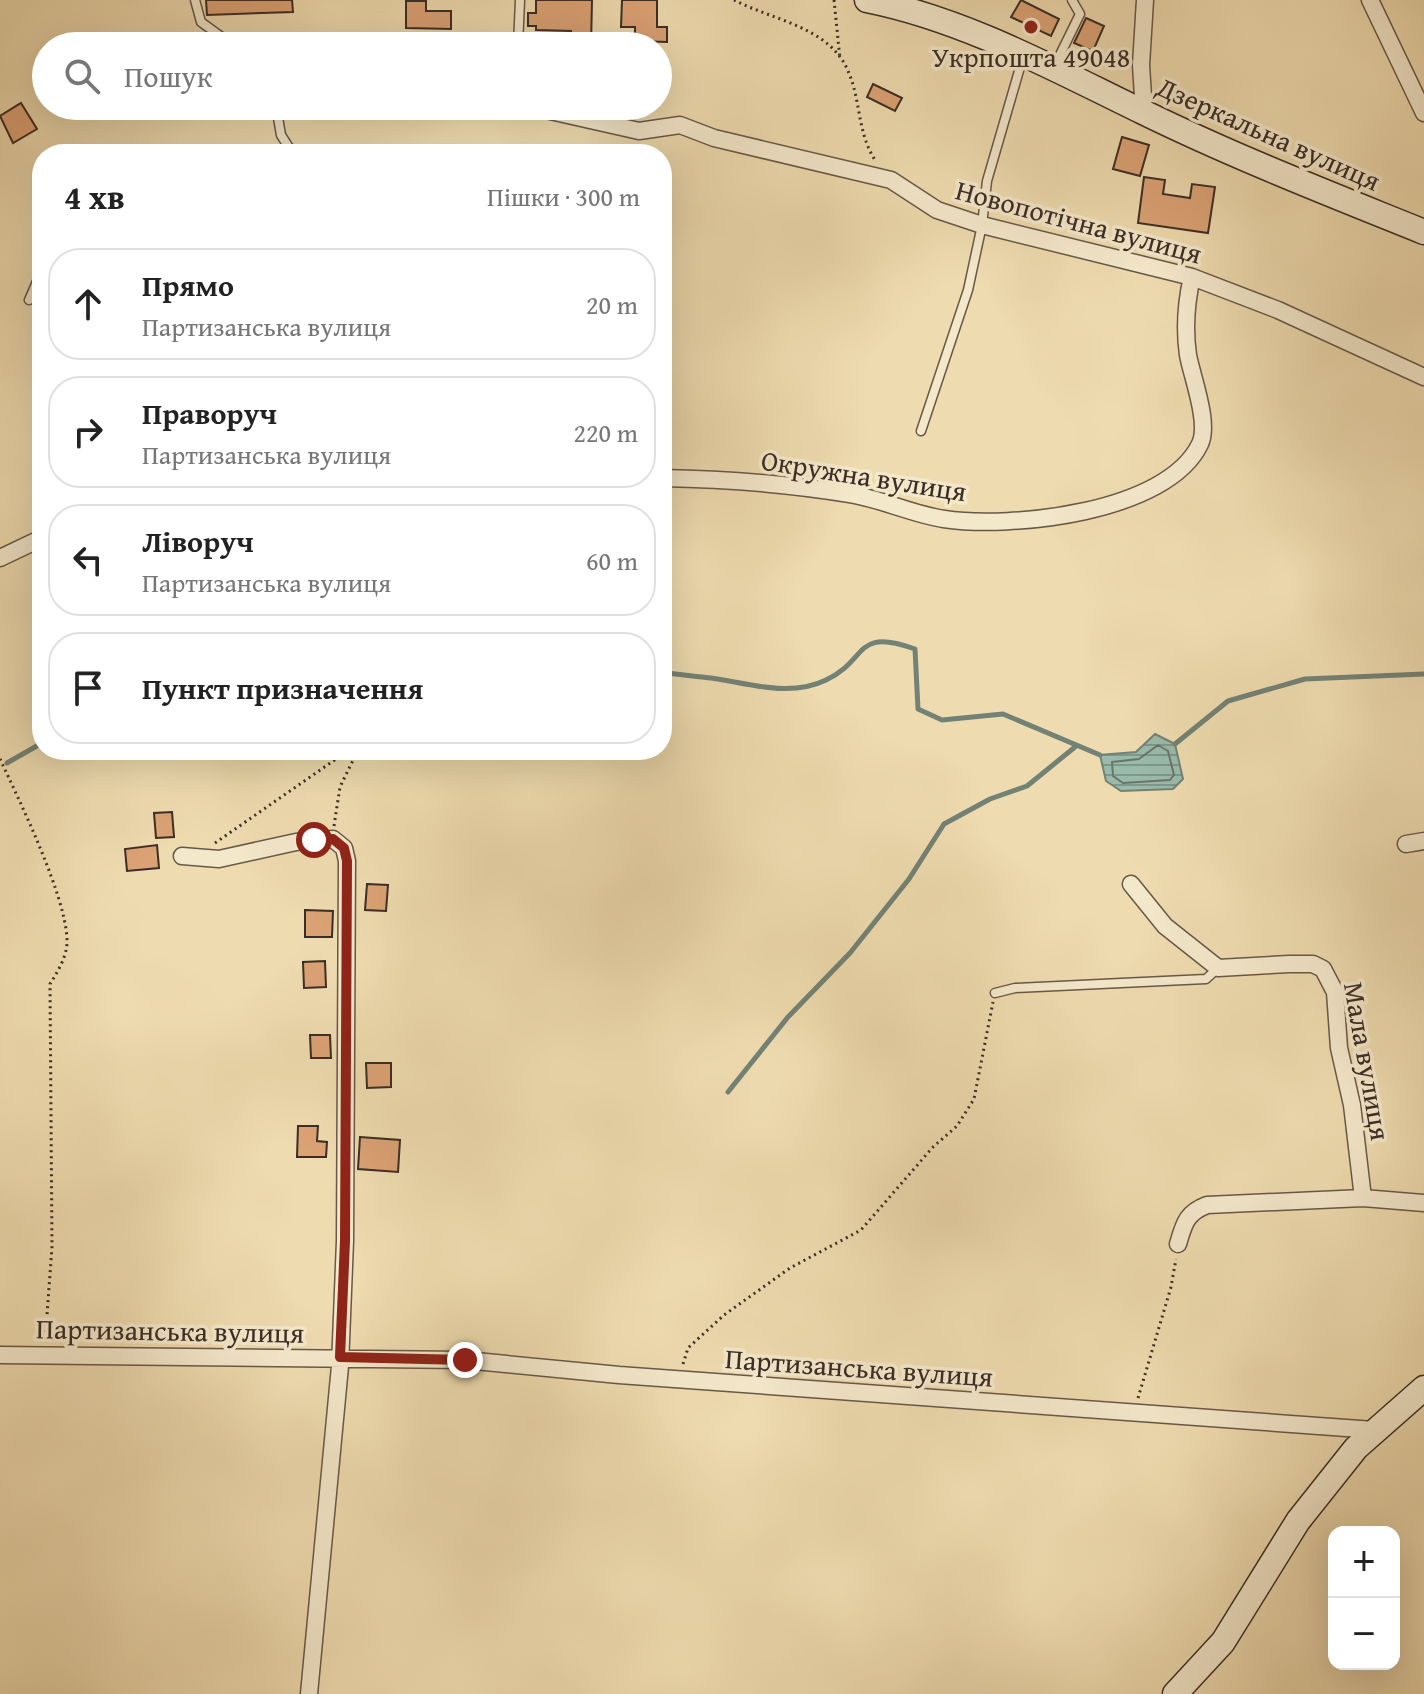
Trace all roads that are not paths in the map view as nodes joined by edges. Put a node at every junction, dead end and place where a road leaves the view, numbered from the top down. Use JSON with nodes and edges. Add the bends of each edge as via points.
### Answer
{"nodes":[{"id":1,"x":195,"y":0,"type":"edge"},
{"id":2,"x":520,"y":0,"type":"edge"},
{"id":3,"x":1072,"y":0,"type":"edge"},
{"id":4,"x":1088,"y":0,"type":"edge"},
{"id":5,"x":1145,"y":0,"type":"edge"},
{"id":6,"x":1370,"y":0,"type":"edge"},
{"id":7,"x":877,"y":1,"type":"edge"},
{"id":8,"x":1078,"y":9,"type":"junction"},
{"id":9,"x":215,"y":32,"type":"edge"},
{"id":10,"x":519,"y":32,"type":"edge"},
{"id":11,"x":1024,"y":52,"type":"junction"},
{"id":12,"x":1054,"y":67,"type":"junction"},
{"id":13,"x":1144,"y":112,"type":"junction"},
{"id":14,"x":1424,"y":113,"type":"edge"},
{"id":15,"x":278,"y":120,"type":"edge"},
{"id":16,"x":590,"y":120,"type":"edge"},
{"id":17,"x":287,"y":144,"type":"edge"},
{"id":18,"x":982,"y":225,"type":"junction"},
{"id":19,"x":1424,"y":232,"type":"edge"},
{"id":20,"x":1192,"y":277,"type":"junction"},
{"id":21,"x":32,"y":293,"type":"edge"},
{"id":22,"x":29,"y":300,"type":"dead end"},
{"id":23,"x":1424,"y":377,"type":"edge"},
{"id":24,"x":921,"y":431,"type":"dead end"},
{"id":25,"x":672,"y":479,"type":"edge"},
{"id":26,"x":32,"y":543,"type":"edge"},
{"id":27,"x":0,"y":558,"type":"edge"},
{"id":28,"x":1424,"y":841,"type":"edge"},
{"id":29,"x":1406,"y":844,"type":"dead end"},
{"id":30,"x":182,"y":856,"type":"dead end"},
{"id":31,"x":1131,"y":884,"type":"dead end"},
{"id":32,"x":1218,"y":968,"type":"junction"},
{"id":33,"x":995,"y":993,"type":"road end"},
{"id":34,"x":1363,"y":1198,"type":"junction"},
{"id":35,"x":1424,"y":1203,"type":"edge"},
{"id":36,"x":1178,"y":1244,"type":"road end"},
{"id":37,"x":0,"y":1355,"type":"edge"},
{"id":38,"x":340,"y":1357,"type":"junction"},
{"id":39,"x":1421,"y":1394,"type":"edge"},
{"id":40,"x":1374,"y":1430,"type":"junction"},
{"id":41,"x":309,"y":1694,"type":"edge"},
{"id":42,"x":1175,"y":1694,"type":"edge"}],
"edges":[{"from":1,"to":9,"type":"lane","via":[[201,22]]},
{"from":2,"to":10,"type":"lane"},
{"from":3,"to":8,"type":"lane"},
{"from":4,"to":8,"type":"lane"},
{"from":5,"to":13,"type":"street"},
{"from":6,"to":14,"type":"street"},
{"from":7,"to":11,"type":"street","name":"Дзеркальна вулиця"},
{"from":8,"to":12,"type":"lane","via":[[1074,30]]},
{"from":11,"to":12,"type":"street","name":"Дзеркальна вулиця"},
{"from":11,"to":18,"type":"lane","via":[[987,181]]},
{"from":12,"to":13,"type":"street","name":"Дзеркальна вулиця"},
{"from":13,"to":19,"type":"street","name":"Дзеркальна вулиця","via":[[1264,168]]},
{"from":15,"to":17,"type":"lane"},
{"from":16,"to":18,"type":"street","name":"Новопотічна вулиця","via":[[639,131],[680,125],[714,138],[891,180],[937,210]]},
{"from":18,"to":20,"type":"street","name":"Новопотічна вулиця"},
{"from":18,"to":24,"type":"lane","via":[[968,290]]},
{"from":20,"to":23,"type":"street","name":"Новопотічна вулиця"},
{"from":20,"to":25,"type":"street","name":"Окружна вулиця","via":[[1185,309],[1202,442],[1181,471],[1131,497],[1036,521],[944,519],[854,494]]},
{"from":21,"to":22,"type":"lane"},
{"from":26,"to":27,"type":"street"},
{"from":28,"to":29,"type":"street"},
{"from":30,"to":38,"type":"street","name":"Партизанська вулиця","via":[[219,859],[333,839],[344,848],[346,1194]]},
{"from":31,"to":32,"type":"street","via":[[1165,926]]},
{"from":32,"to":33,"type":"lane","via":[[1206,979]]},
{"from":32,"to":34,"type":"street","name":"Мала вулиця","via":[[1313,964],[1323,969],[1335,992]]},
{"from":34,"to":35,"type":"street"},
{"from":34,"to":36,"type":"street","via":[[1207,1205],[1185,1219]]},
{"from":37,"to":38,"type":"street","name":"Партизанська вулиця"},
{"from":38,"to":40,"type":"street","name":"Партизанська вулиця","via":[[465,1360]]},
{"from":38,"to":41,"type":"street","name":"Партизанська вулиця"},
{"from":39,"to":40,"type":"street"},
{"from":40,"to":42,"type":"street","via":[[1298,1521],[1223,1642]]}]}
